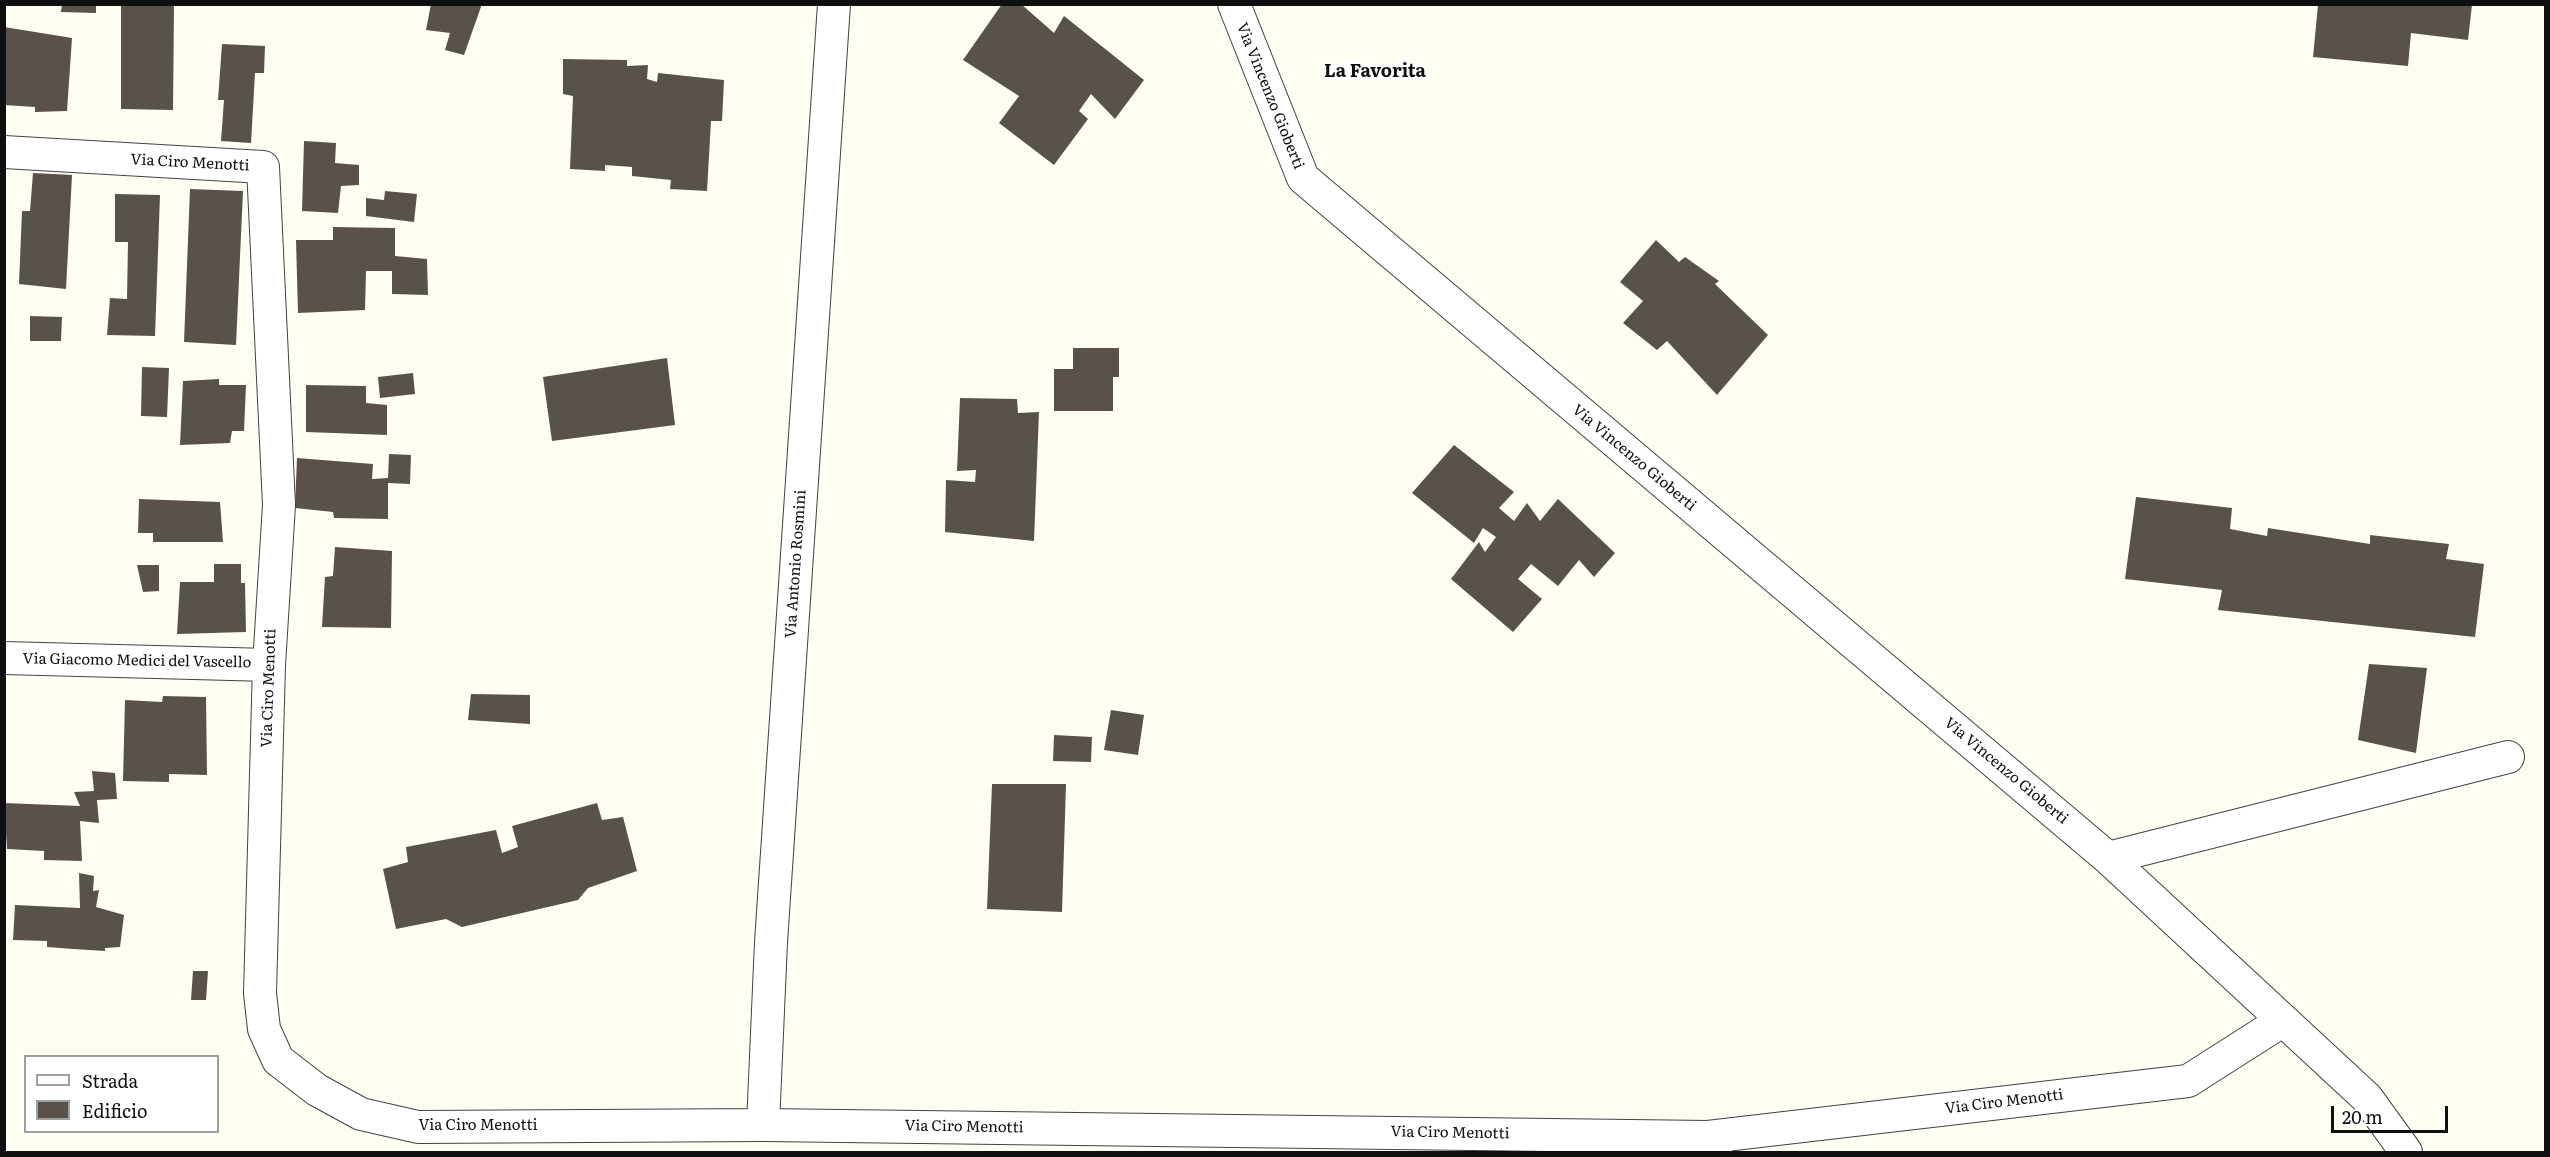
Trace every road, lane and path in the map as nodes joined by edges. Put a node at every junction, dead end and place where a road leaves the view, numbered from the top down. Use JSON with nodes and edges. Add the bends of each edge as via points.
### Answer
{"nodes":[{"id":1,"x":834,"y":4,"type":"edge"},
{"id":2,"x":1234,"y":4,"type":"edge"},
{"id":3,"x":4,"y":152,"type":"edge"},
{"id":4,"x":4,"y":658,"type":"edge"},
{"id":5,"x":269,"y":665,"type":"junction"},
{"id":6,"x":2508,"y":757,"type":"dead end"},
{"id":7,"x":2108,"y":858,"type":"junction"},
{"id":8,"x":2282,"y":1021,"type":"junction"},
{"id":9,"x":762,"y":1125,"type":"junction"},
{"id":10,"x":1712,"y":1145,"type":"edge"},
{"id":11,"x":2406,"y":1152,"type":"edge"}],
"edges":[{"from":1,"to":9,"type":"street","name":"Via Antonio Rosmini","via":[[771,930]]},
{"from":2,"to":7,"type":"street","name":"Via Vincenzo Gioberti","via":[[1303,178]]},
{"from":3,"to":5,"type":"street","name":"Via Ciro Menotti","via":[[263,167],[279,505]]},
{"from":4,"to":5,"type":"street","name":"Via Giacomo Medici del Vascello"},
{"from":5,"to":9,"type":"street","name":"Via Ciro Menotti","via":[[260,993],[264,1029],[278,1060],[317,1090],[361,1114],[418,1127]]},
{"from":6,"to":7,"type":"street"},
{"from":7,"to":8,"type":"street","name":"Via Vincenzo Gioberti"},
{"from":8,"to":10,"type":"street","name":"Via Ciro Menotti","via":[[2188,1081]]},
{"from":8,"to":11,"type":"street","name":"Via Vincenzo Gioberti","via":[[2367,1098]]},
{"from":9,"to":10,"type":"street","name":"Via Ciro Menotti"}]}
